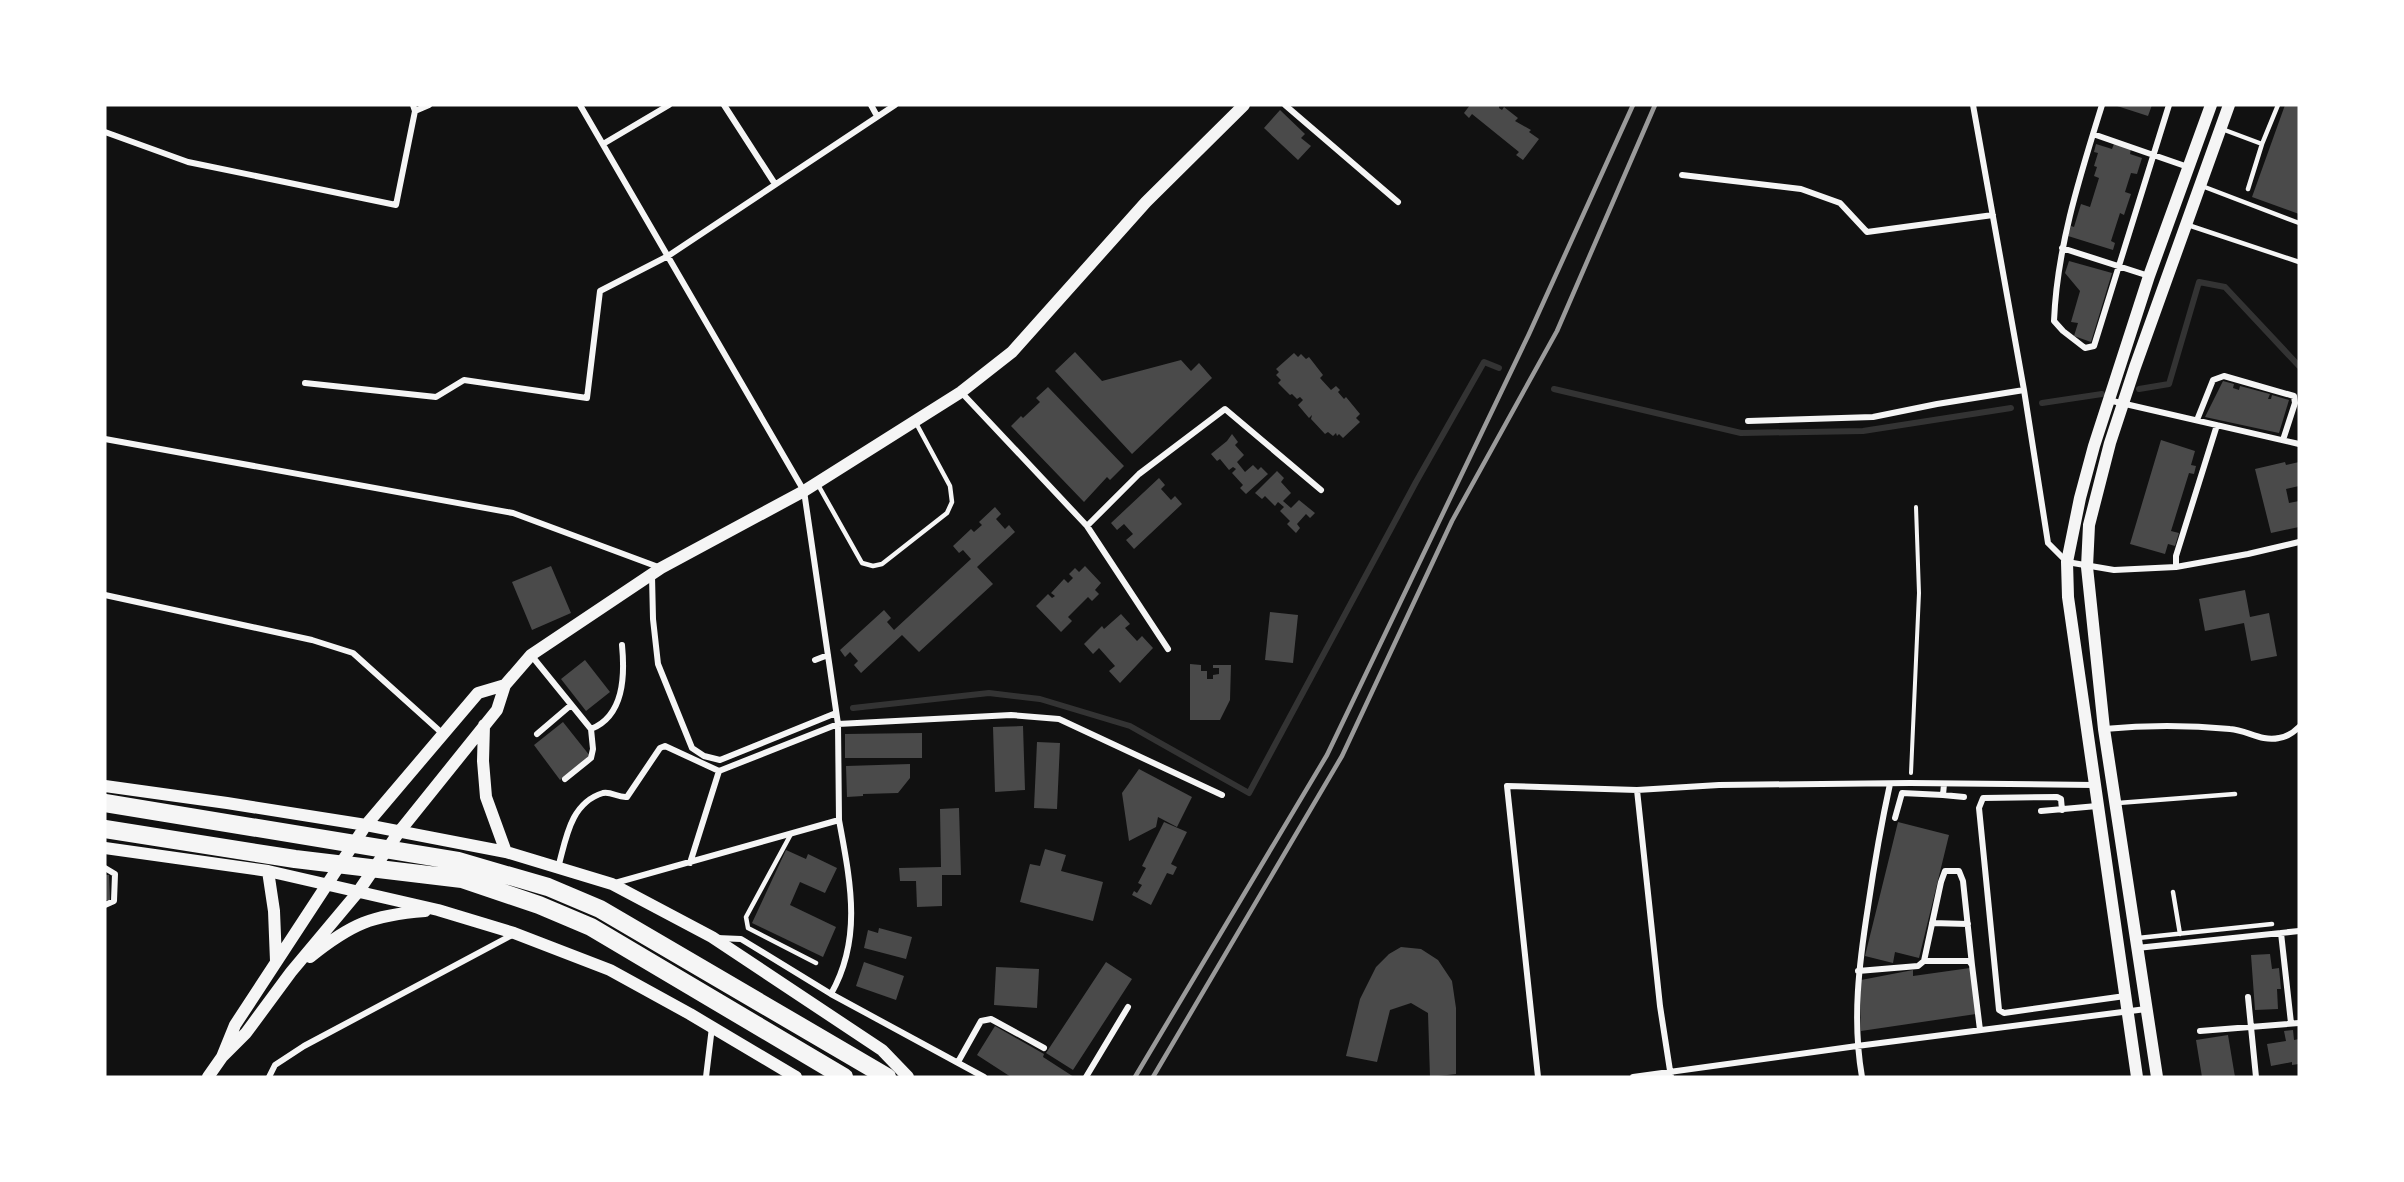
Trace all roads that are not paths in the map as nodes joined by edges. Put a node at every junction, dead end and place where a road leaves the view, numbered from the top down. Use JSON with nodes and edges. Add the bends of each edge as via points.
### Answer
{"nodes":[{"id":1,"x":429,"y":105,"type":"edge"},
{"id":2,"x":580,"y":105,"type":"edge"},
{"id":3,"x":669,"y":105,"type":"edge"},
{"id":4,"x":724,"y":105,"type":"edge"},
{"id":5,"x":871,"y":105,"type":"edge"},
{"id":6,"x":895,"y":105,"type":"edge"},
{"id":7,"x":1244,"y":105,"type":"edge"},
{"id":8,"x":1285,"y":105,"type":"edge"},
{"id":9,"x":1973,"y":105,"type":"edge"},
{"id":10,"x":2102,"y":105,"type":"edge"},
{"id":11,"x":2169,"y":105,"type":"edge"},
{"id":12,"x":2211,"y":105,"type":"edge"},
{"id":13,"x":2229,"y":105,"type":"edge"},
{"id":14,"x":2278,"y":105,"type":"edge"},
{"id":15,"x":414,"y":108,"type":"edge"},
{"id":16,"x":877,"y":116,"type":"junction"},
{"id":17,"x":2220,"y":128,"type":"junction"},
{"id":18,"x":105,"y":132,"type":"edge"},
{"id":19,"x":2093,"y":134,"type":"junction"},
{"id":20,"x":603,"y":144,"type":"junction"},
{"id":21,"x":2262,"y":144,"type":"junction"},
{"id":22,"x":2154,"y":154,"type":"junction"},
{"id":23,"x":2188,"y":167,"type":"junction"},
{"id":24,"x":1682,"y":175,"type":"dead end"},
{"id":25,"x":775,"y":184,"type":"junction"},
{"id":26,"x":2200,"y":185,"type":"junction"},
{"id":27,"x":2248,"y":189,"type":"dead end"},
{"id":28,"x":1398,"y":202,"type":"dead end"},
{"id":29,"x":1993,"y":215,"type":"junction"},
{"id":30,"x":2170,"y":218,"type":"junction"},
{"id":31,"x":2299,"y":223,"type":"edge"},
{"id":32,"x":2186,"y":224,"type":"junction"},
{"id":33,"x":2062,"y":248,"type":"junction"},
{"id":34,"x":668,"y":256,"type":"junction"},
{"id":35,"x":2299,"y":262,"type":"edge"},
{"id":36,"x":2120,"y":266,"type":"junction"},
{"id":37,"x":2149,"y":276,"type":"junction"},
{"id":38,"x":305,"y":383,"type":"dead end"},
{"id":39,"x":2024,"y":390,"type":"junction"},
{"id":40,"x":961,"y":392,"type":"junction"},
{"id":41,"x":2108,"y":400,"type":"junction"},
{"id":42,"x":2123,"y":404,"type":"junction"},
{"id":43,"x":2197,"y":420,"type":"junction"},
{"id":44,"x":915,"y":421,"type":"junction"},
{"id":45,"x":1748,"y":421,"type":"dead end"},
{"id":46,"x":2217,"y":425,"type":"junction"},
{"id":47,"x":105,"y":439,"type":"edge"},
{"id":48,"x":2283,"y":440,"type":"junction"},
{"id":49,"x":2299,"y":444,"type":"edge"},
{"id":50,"x":817,"y":482,"type":"junction"},
{"id":51,"x":804,"y":490,"type":"junction"},
{"id":52,"x":1321,"y":490,"type":"dead end"},
{"id":53,"x":1087,"y":526,"type":"junction"},
{"id":54,"x":2299,"y":542,"type":"edge"},
{"id":55,"x":2067,"y":562,"type":"junction"},
{"id":56,"x":2087,"y":567,"type":"junction"},
{"id":57,"x":2176,"y":567,"type":"junction"},
{"id":58,"x":656,"y":572,"type":"junction"},
{"id":59,"x":105,"y":595,"type":"edge"},
{"id":60,"x":622,"y":645,"type":"dead end"},
{"id":61,"x":1168,"y":649,"type":"dead end"},
{"id":62,"x":531,"y":655,"type":"junction"},
{"id":63,"x":828,"y":655,"type":"junction"},
{"id":64,"x":815,"y":660,"type":"dead end"},
{"id":65,"x":506,"y":685,"type":"junction"},
{"id":66,"x":571,"y":705,"type":"junction"},
{"id":67,"x":836,"y":713,"type":"junction"},
{"id":68,"x":838,"y":724,"type":"junction"},
{"id":69,"x":484,"y":725,"type":"junction"},
{"id":70,"x":2299,"y":727,"type":"edge"},
{"id":71,"x":591,"y":729,"type":"junction"},
{"id":72,"x":2104,"y":729,"type":"junction"},
{"id":73,"x":443,"y":734,"type":"junction"},
{"id":74,"x":537,"y":734,"type":"dead end"},
{"id":75,"x":719,"y":771,"type":"junction"},
{"id":76,"x":566,"y":779,"type":"dead end"},
{"id":77,"x":1890,"y":784,"type":"junction"},
{"id":78,"x":1944,"y":784,"type":"junction"},
{"id":79,"x":2094,"y":785,"type":"junction"},
{"id":80,"x":105,"y":786,"type":"edge"},
{"id":81,"x":1637,"y":790,"type":"junction"},
{"id":82,"x":2235,"y":794,"type":"dead end"},
{"id":83,"x":1222,"y":795,"type":"dead end"},
{"id":84,"x":1943,"y":795,"type":"junction"},
{"id":85,"x":1965,"y":797,"type":"dead end"},
{"id":86,"x":105,"y":803,"type":"edge"},
{"id":87,"x":2115,"y":803,"type":"junction"},
{"id":88,"x":2097,"y":807,"type":"junction"},
{"id":89,"x":2062,"y":810,"type":"junction"},
{"id":90,"x":2041,"y":811,"type":"dead end"},
{"id":91,"x":1895,"y":818,"type":"dead end"},
{"id":92,"x":839,"y":820,"type":"junction"},
{"id":93,"x":366,"y":825,"type":"junction"},
{"id":94,"x":105,"y":829,"type":"edge"},
{"id":95,"x":399,"y":832,"type":"junction"},
{"id":96,"x":791,"y":834,"type":"junction"},
{"id":97,"x":105,"y":848,"type":"edge"},
{"id":98,"x":506,"y":852,"type":"junction"},
{"id":99,"x":690,"y":863,"type":"junction"},
{"id":100,"x":558,"y":867,"type":"junction"},
{"id":101,"x":105,"y":868,"type":"edge"},
{"id":102,"x":268,"y":871,"type":"junction"},
{"id":103,"x":327,"y":884,"type":"junction"},
{"id":104,"x":612,"y":884,"type":"junction"},
{"id":105,"x":2173,"y":891,"type":"dead end"},
{"id":106,"x":358,"y":892,"type":"junction"},
{"id":107,"x":105,"y":905,"type":"edge"},
{"id":108,"x":438,"y":909,"type":"junction"},
{"id":109,"x":1932,"y":923,"type":"junction"},
{"id":110,"x":1968,"y":924,"type":"junction"},
{"id":111,"x":2272,"y":924,"type":"dead end"},
{"id":112,"x":2299,"y":931,"type":"edge"},
{"id":113,"x":514,"y":933,"type":"junction"},
{"id":114,"x":2281,"y":933,"type":"junction"},
{"id":115,"x":2180,"y":934,"type":"junction"},
{"id":116,"x":712,"y":937,"type":"junction"},
{"id":117,"x":2136,"y":943,"type":"junction"},
{"id":118,"x":1924,"y":960,"type":"junction"},
{"id":119,"x":276,"y":961,"type":"junction"},
{"id":120,"x":816,"y":963,"type":"dead end"},
{"id":121,"x":1972,"y":965,"type":"junction"},
{"id":122,"x":1858,"y":971,"type":"junction"},
{"id":123,"x":291,"y":972,"type":"junction"},
{"id":124,"x":831,"y":994,"type":"junction"},
{"id":125,"x":2126,"y":996,"type":"junction"},
{"id":126,"x":2248,"y":997,"type":"dead end"},
{"id":127,"x":1128,"y":1007,"type":"dead end"},
{"id":128,"x":2146,"y":1009,"type":"junction"},
{"id":129,"x":2128,"y":1012,"type":"junction"},
{"id":130,"x":2291,"y":1023,"type":"junction"},
{"id":131,"x":2299,"y":1023,"type":"edge"},
{"id":132,"x":2251,"y":1026,"type":"junction"},
{"id":133,"x":712,"y":1027,"type":"junction"},
{"id":134,"x":1980,"y":1030,"type":"junction"},
{"id":135,"x":2200,"y":1031,"type":"dead end"},
{"id":136,"x":1857,"y":1046,"type":"junction"},
{"id":137,"x":1044,"y":1048,"type":"dead end"},
{"id":138,"x":222,"y":1058,"type":"junction"},
{"id":139,"x":958,"y":1062,"type":"junction"},
{"id":140,"x":879,"y":1072,"type":"edge"},
{"id":141,"x":1671,"y":1074,"type":"edge"},
{"id":142,"x":208,"y":1077,"type":"edge"},
{"id":143,"x":269,"y":1077,"type":"edge"},
{"id":144,"x":706,"y":1077,"type":"edge"},
{"id":145,"x":796,"y":1077,"type":"edge"},
{"id":146,"x":844,"y":1077,"type":"edge"},
{"id":147,"x":908,"y":1077,"type":"edge"},
{"id":148,"x":984,"y":1077,"type":"edge"},
{"id":149,"x":1086,"y":1077,"type":"edge"},
{"id":150,"x":1539,"y":1077,"type":"edge"},
{"id":151,"x":1633,"y":1077,"type":"edge"},
{"id":152,"x":1862,"y":1077,"type":"edge"},
{"id":153,"x":2137,"y":1077,"type":"edge"},
{"id":154,"x":2157,"y":1077,"type":"edge"},
{"id":155,"x":2256,"y":1077,"type":"edge"}],
"edges":[{"from":1,"to":15,"type":"street"},
{"from":2,"to":20,"type":"street"},
{"from":3,"to":20,"type":"street"},
{"from":4,"to":25,"type":"street"},
{"from":5,"to":16,"type":"street"},
{"from":6,"to":16,"type":"street"},
{"from":7,"to":40,"type":"main road","via":[[1146,202],[1012,352]]},
{"from":8,"to":28,"type":"street"},
{"from":9,"to":29,"type":"street"},
{"from":10,"to":19,"type":"street"},
{"from":11,"to":22,"type":"street"},
{"from":12,"to":23,"type":"main road"},
{"from":13,"to":17,"type":"main road"},
{"from":14,"to":21,"type":"lane"},
{"from":15,"to":18,"type":"street","via":[[396,205],[188,162]]},
{"from":16,"to":25,"type":"street"},
{"from":17,"to":21,"type":"lane"},
{"from":17,"to":26,"type":"main road"},
{"from":19,"to":22,"type":"street"},
{"from":19,"to":33,"type":"street"},
{"from":20,"to":34,"type":"street"},
{"from":21,"to":27,"type":"lane"},
{"from":22,"to":23,"type":"street"},
{"from":22,"to":36,"type":"street"},
{"from":23,"to":30,"type":"main road"},
{"from":24,"to":29,"type":"street","via":[[1801,189],[1840,203],[1867,232]]},
{"from":25,"to":34,"type":"street"},
{"from":26,"to":31,"type":"lane"},
{"from":26,"to":32,"type":"main road"},
{"from":29,"to":39,"type":"street"},
{"from":30,"to":32,"type":"street"},
{"from":30,"to":37,"type":"main road"},
{"from":32,"to":35,"type":"lane"},
{"from":32,"to":42,"type":"main road"},
{"from":33,"to":36,"type":"street"},
{"from":33,"to":36,"type":"street","via":[[2054,321],[2085,348],[2094,346]]},
{"from":34,"to":38,"type":"street","via":[[600,291],[587,398],[464,380],[436,397]]},
{"from":34,"to":51,"type":"street"},
{"from":36,"to":37,"type":"street"},
{"from":37,"to":41,"type":"main road"},
{"from":39,"to":45,"type":"street","via":[[1873,417]]},
{"from":39,"to":55,"type":"street","via":[[2048,543]]},
{"from":40,"to":44,"type":"main road"},
{"from":40,"to":53,"type":"street"},
{"from":41,"to":42,"type":"street"},
{"from":41,"to":55,"type":"main road","via":[[2080,498]]},
{"from":42,"to":43,"type":"street"},
{"from":42,"to":56,"type":"main road","via":[[2089,525]]},
{"from":43,"to":46,"type":"street"},
{"from":43,"to":48,"type":"street","via":[[2213,380],[2224,376],[2294,396]]},
{"from":44,"to":50,"type":"main road"},
{"from":44,"to":50,"type":"lane","via":[[950,486],[952,502],[947,513],[882,564],[862,563]]},
{"from":46,"to":48,"type":"street"},
{"from":46,"to":57,"type":"street","via":[[2176,556]]},
{"from":47,"to":58,"type":"street","via":[[513,513]]},
{"from":48,"to":49,"type":"street"},
{"from":50,"to":51,"type":"main road"},
{"from":51,"to":58,"type":"main road"},
{"from":51,"to":63,"type":"street"},
{"from":52,"to":53,"type":"street","via":[[1225,409],[1139,474]]},
{"from":53,"to":61,"type":"street"},
{"from":54,"to":57,"type":"street"},
{"from":55,"to":56,"type":"street"},
{"from":55,"to":79,"type":"main road","via":[[2068,597]]},
{"from":56,"to":57,"type":"street"},
{"from":56,"to":72,"type":"main road"},
{"from":58,"to":62,"type":"main road"},
{"from":58,"to":67,"type":"street","via":[[653,619],[658,664],[692,748],[720,760]]},
{"from":59,"to":73,"type":"street","via":[[353,652]]},
{"from":60,"to":71,"type":"street","via":[[624,660],[616,709],[601,725]]},
{"from":62,"to":65,"type":"main road"},
{"from":62,"to":66,"type":"street"},
{"from":63,"to":64,"type":"street"},
{"from":63,"to":67,"type":"street"},
{"from":65,"to":69,"type":"main road","via":[[497,710]]},
{"from":65,"to":73,"type":"main road","via":[[478,693]]},
{"from":66,"to":71,"type":"street"},
{"from":66,"to":74,"type":"street"},
{"from":67,"to":68,"type":"street"},
{"from":68,"to":75,"type":"street"},
{"from":68,"to":83,"type":"street","via":[[1011,715],[1059,719]]},
{"from":68,"to":92,"type":"street"},
{"from":69,"to":95,"type":"main road"},
{"from":69,"to":98,"type":"main road","via":[[486,796]]},
{"from":70,"to":72,"type":"street","via":[[2279,738],[2262,739],[2232,729]]},
{"from":71,"to":76,"type":"street","via":[[591,758]]},
{"from":72,"to":87,"type":"main road"},
{"from":73,"to":93,"type":"main road"},
{"from":75,"to":99,"type":"street"},
{"from":75,"to":100,"type":"street","via":[[665,746],[660,748],[627,797],[603,793],[573,817]]},
{"from":77,"to":78,"type":"street"},
{"from":77,"to":81,"type":"street","via":[[1719,785]]},
{"from":77,"to":122,"type":"street"},
{"from":78,"to":79,"type":"street"},
{"from":78,"to":84,"type":"street"},
{"from":79,"to":88,"type":"main road"},
{"from":80,"to":93,"type":"main road"},
{"from":81,"to":141,"type":"street"},
{"from":81,"to":150,"type":"street","via":[[1507,786]]},
{"from":82,"to":87,"type":"lane"},
{"from":84,"to":85,"type":"street"},
{"from":84,"to":91,"type":"street","via":[[1902,793]]},
{"from":86,"to":140,"type":"highway","via":[[458,861],[548,887],[600,909]]},
{"from":87,"to":117,"type":"main road"},
{"from":88,"to":89,"type":"street"},
{"from":88,"to":125,"type":"main road"},
{"from":89,"to":90,"type":"street"},
{"from":89,"to":125,"type":"street","via":[[2057,797],[1983,798],[1979,808],[1999,1010],[2004,1013]]},
{"from":92,"to":96,"type":"street"},
{"from":92,"to":124,"type":"street","via":[[851,882],[851,943]]},
{"from":93,"to":95,"type":"main road"},
{"from":93,"to":103,"type":"main road"},
{"from":94,"to":146,"type":"highway","via":[[295,859],[462,879],[540,905],[591,927]]},
{"from":95,"to":98,"type":"main road"},
{"from":95,"to":106,"type":"main road"},
{"from":96,"to":99,"type":"street"},
{"from":96,"to":120,"type":"lane","via":[[746,917],[748,927]]},
{"from":97,"to":102,"type":"main road"},
{"from":98,"to":100,"type":"main road"},
{"from":99,"to":104,"type":"street"},
{"from":100,"to":104,"type":"main road"},
{"from":101,"to":107,"type":"street","via":[[115,874],[114,902]]},
{"from":102,"to":103,"type":"main road"},
{"from":102,"to":119,"type":"main road"},
{"from":103,"to":106,"type":"main road"},
{"from":103,"to":119,"type":"main road"},
{"from":104,"to":116,"type":"main road"},
{"from":105,"to":115,"type":"lane"},
{"from":106,"to":108,"type":"main road"},
{"from":106,"to":123,"type":"main road"},
{"from":108,"to":113,"type":"main road"},
{"from":108,"to":123,"type":"main road","via":[[387,915],[356,925]]},
{"from":109,"to":110,"type":"street"},
{"from":109,"to":110,"type":"street","via":[[1941,882],[1946,871],[1952,869],[1959,871],[1963,881]]},
{"from":109,"to":118,"type":"street"},
{"from":110,"to":121,"type":"street"},
{"from":111,"to":115,"type":"lane"},
{"from":112,"to":114,"type":"street"},
{"from":113,"to":133,"type":"main road","via":[[610,970]]},
{"from":113,"to":143,"type":"street","via":[[304,1046],[275,1065]]},
{"from":114,"to":117,"type":"street"},
{"from":114,"to":130,"type":"street"},
{"from":115,"to":117,"type":"lane"},
{"from":116,"to":124,"type":"street","via":[[741,939]]},
{"from":116,"to":147,"type":"main road","via":[[882,1050]]},
{"from":117,"to":128,"type":"main road"},
{"from":118,"to":121,"type":"street","via":[[1963,959]]},
{"from":118,"to":122,"type":"street","via":[[1918,966]]},
{"from":119,"to":138,"type":"main road","via":[[235,1025]]},
{"from":121,"to":134,"type":"street"},
{"from":122,"to":136,"type":"street"},
{"from":123,"to":138,"type":"main road","via":[[246,1033]]},
{"from":124,"to":139,"type":"street"},
{"from":125,"to":129,"type":"main road"},
{"from":126,"to":132,"type":"street"},
{"from":127,"to":149,"type":"street"},
{"from":128,"to":129,"type":"street"},
{"from":128,"to":154,"type":"main road"},
{"from":129,"to":134,"type":"street"},
{"from":129,"to":153,"type":"main road"},
{"from":130,"to":131,"type":"street"},
{"from":130,"to":132,"type":"street"},
{"from":132,"to":135,"type":"street"},
{"from":132,"to":155,"type":"street"},
{"from":133,"to":144,"type":"street"},
{"from":133,"to":145,"type":"main road"},
{"from":134,"to":136,"type":"street"},
{"from":136,"to":141,"type":"street"},
{"from":136,"to":152,"type":"street"},
{"from":137,"to":139,"type":"street","via":[[991,1019],[981,1021]]},
{"from":138,"to":142,"type":"main road"},
{"from":139,"to":148,"type":"street"},
{"from":141,"to":151,"type":"street"}]}
